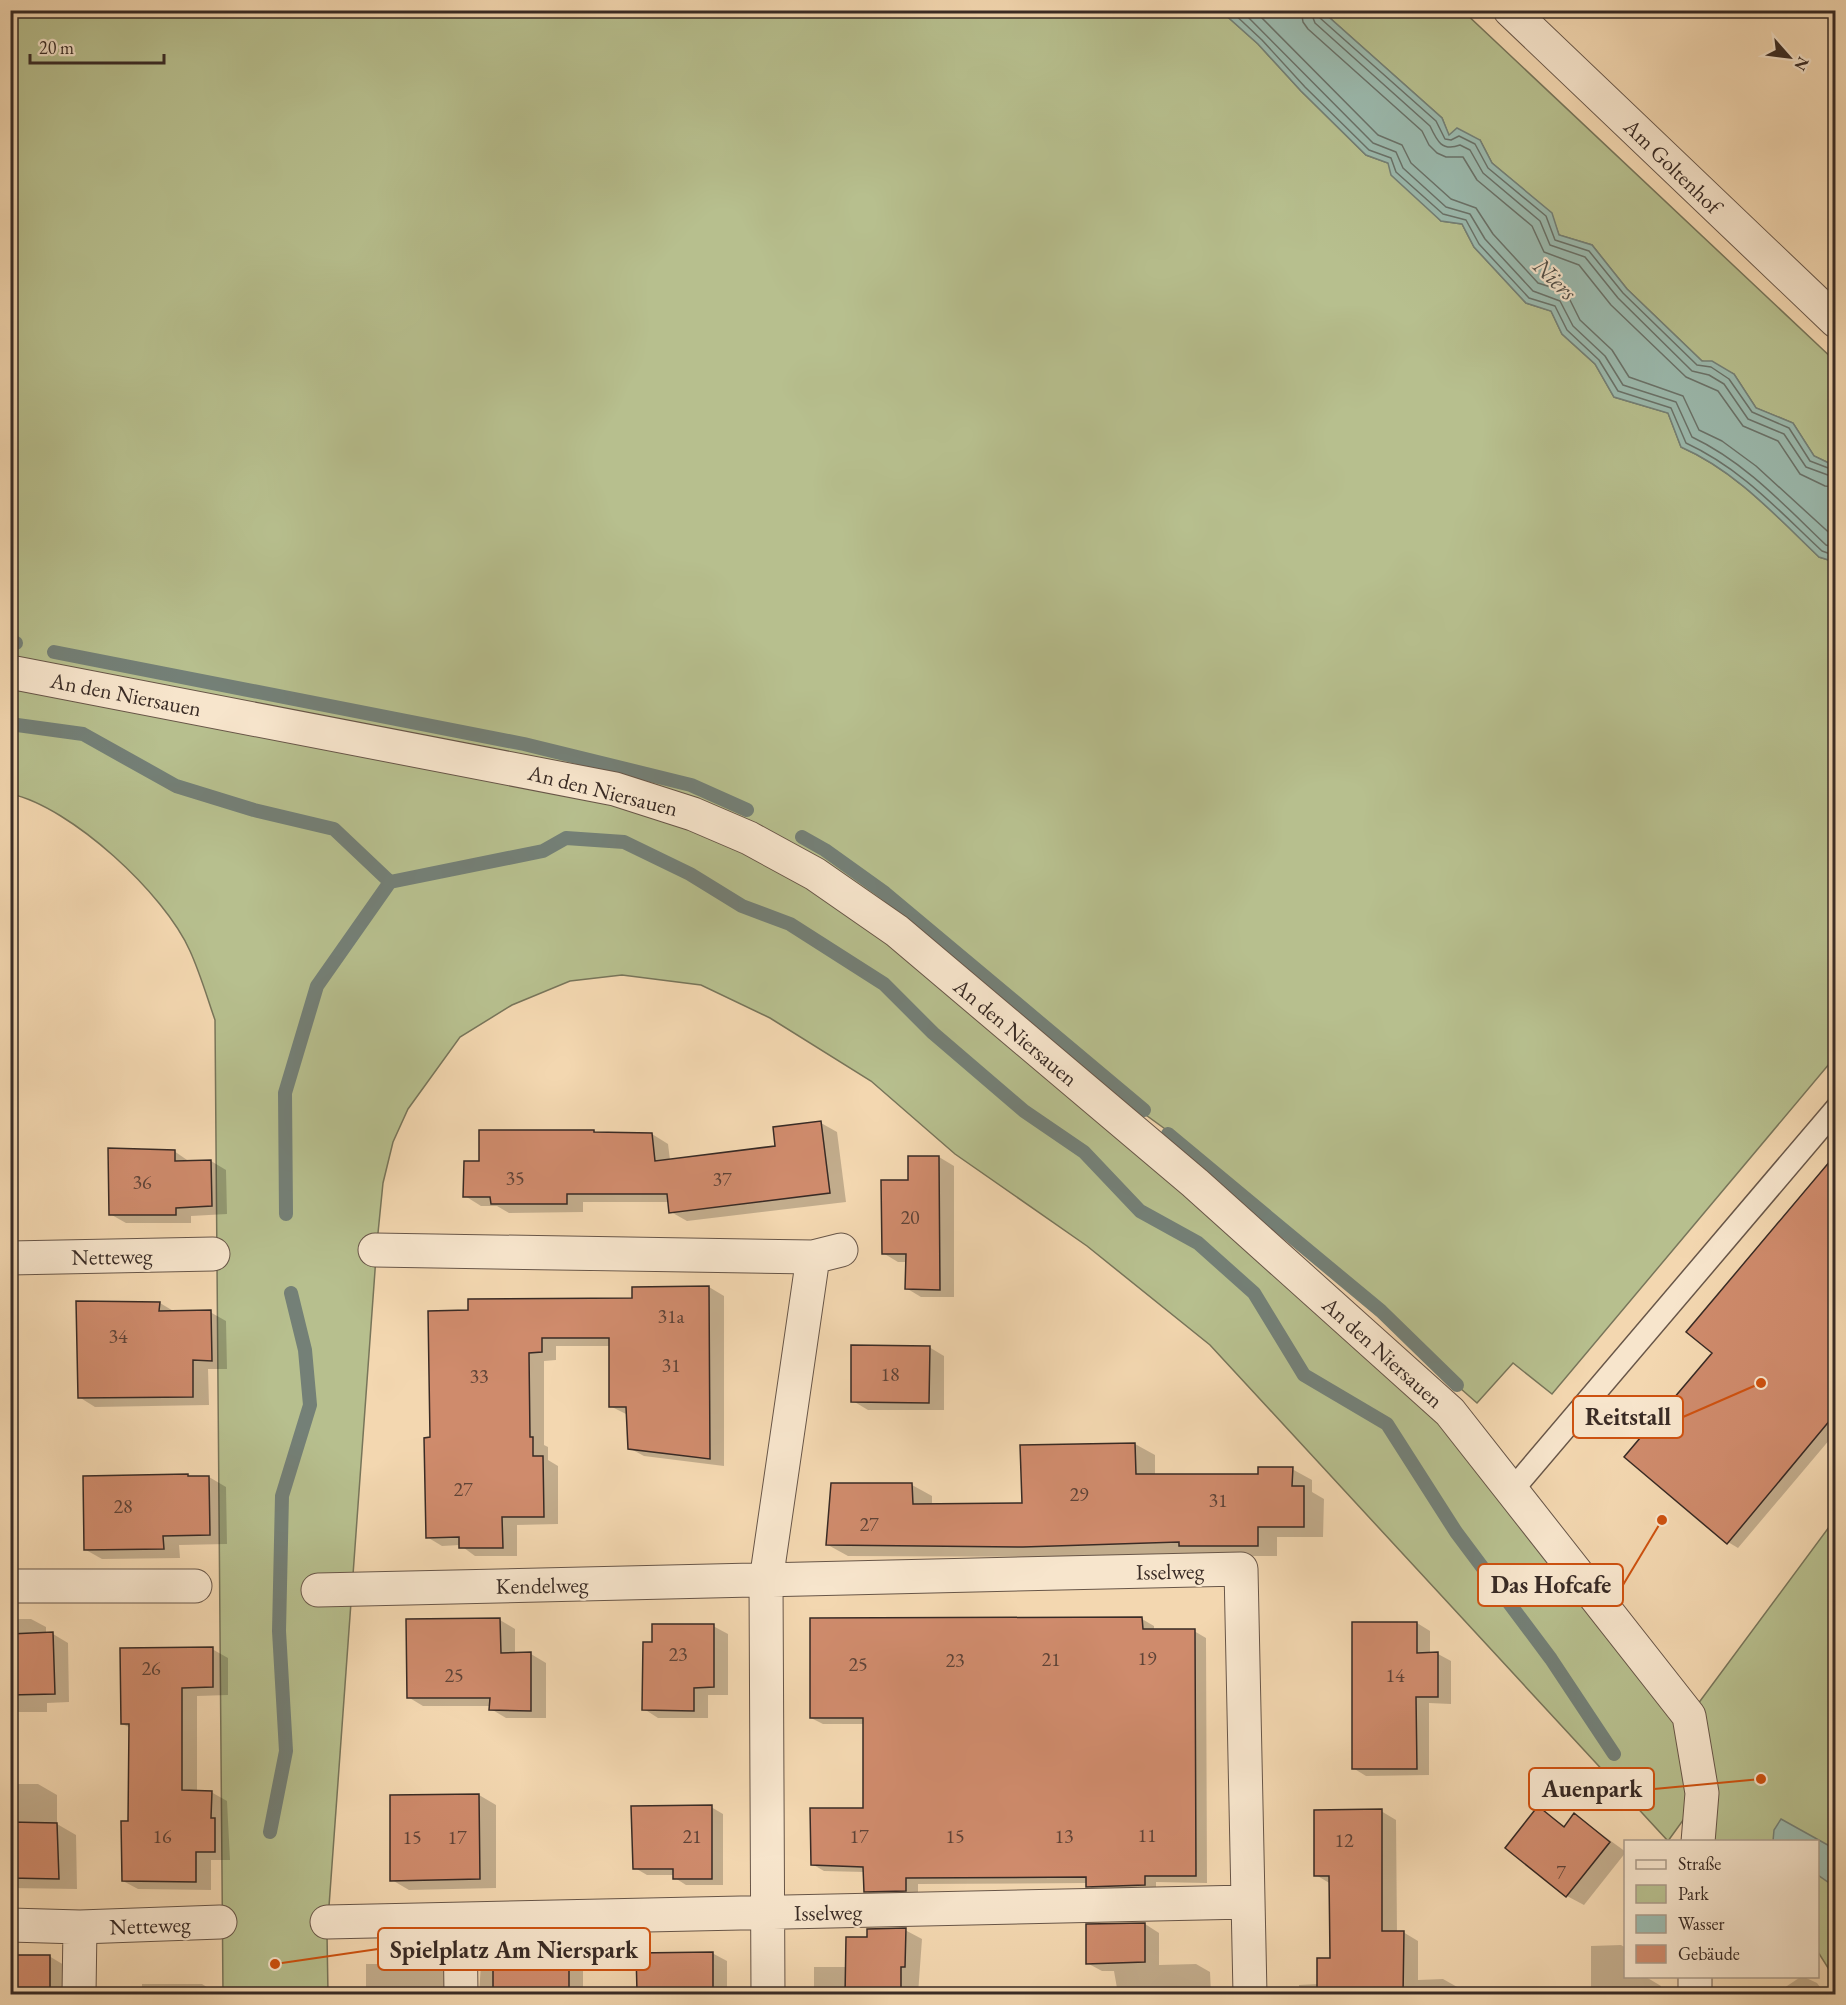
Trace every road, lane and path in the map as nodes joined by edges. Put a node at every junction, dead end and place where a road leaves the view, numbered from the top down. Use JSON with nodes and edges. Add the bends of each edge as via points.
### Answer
{"nodes":[{"id":1,"x":1510,"y":10,"type":"edge"},
{"id":2,"x":1836,"y":321,"type":"edge"},
{"id":3,"x":10,"y":672,"type":"edge"},
{"id":4,"x":1836,"y":1108,"type":"edge"},
{"id":5,"x":375,"y":1250,"type":"dead end"},
{"id":6,"x":213,"y":1254,"type":"dead end"},
{"id":7,"x":10,"y":1258,"type":"edge"},
{"id":8,"x":1513,"y":1489,"type":"junction"},
{"id":9,"x":766,"y":1581,"type":"junction"},
{"id":10,"x":10,"y":1586,"type":"edge"},
{"id":11,"x":195,"y":1586,"type":"dead end"},
{"id":12,"x":318,"y":1590,"type":"dead end"},
{"id":13,"x":1698,"y":1840,"type":"edge"},
{"id":14,"x":1248,"y":1902,"type":"junction"},
{"id":15,"x":767,"y":1914,"type":"junction"},
{"id":16,"x":460,"y":1920,"type":"junction"},
{"id":17,"x":220,"y":1922,"type":"dead end"},
{"id":18,"x":327,"y":1922,"type":"dead end"},
{"id":19,"x":10,"y":1925,"type":"edge"},
{"id":20,"x":80,"y":1927,"type":"junction"},
{"id":21,"x":1695,"y":1978,"type":"edge"},
{"id":22,"x":79,"y":1995,"type":"edge"},
{"id":23,"x":461,"y":1995,"type":"edge"},
{"id":24,"x":768,"y":1995,"type":"edge"},
{"id":25,"x":1250,"y":1995,"type":"edge"},
{"id":26,"x":1695,"y":1995,"type":"edge"}],
"edges":[{"from":1,"to":2,"type":"street","name":"Am Goltenhof"},
{"from":3,"to":8,"type":"street","name":"An den Niersauen","via":[[615,789],[693,814],[749,838],[815,874],[897,931],[1194,1183],[1450,1412]]},
{"from":4,"to":8,"type":"lane"},
{"from":5,"to":9,"type":"street","via":[[827,1253]]},
{"from":6,"to":7,"type":"street","name":"Netteweg"},
{"from":8,"to":13,"type":"street","name":"An den Niersauen","via":[[1689,1716],[1702,1793]]},
{"from":9,"to":12,"type":"street","name":"Kendelweg"},
{"from":9,"to":14,"type":"street","name":"Isselweg","via":[[1241,1569]]},
{"from":9,"to":15,"type":"street"},
{"from":10,"to":11,"type":"street"},
{"from":14,"to":15,"type":"street","name":"Isselweg"},
{"from":14,"to":25,"type":"street","name":"Isselweg"},
{"from":15,"to":16,"type":"street"},
{"from":15,"to":24,"type":"street"},
{"from":16,"to":18,"type":"street"},
{"from":16,"to":23,"type":"street"},
{"from":17,"to":20,"type":"street","name":"Netteweg"},
{"from":19,"to":20,"type":"street","name":"Netteweg"},
{"from":20,"to":22,"type":"street","name":"Netteweg"},
{"from":21,"to":26,"type":"street"}]}
